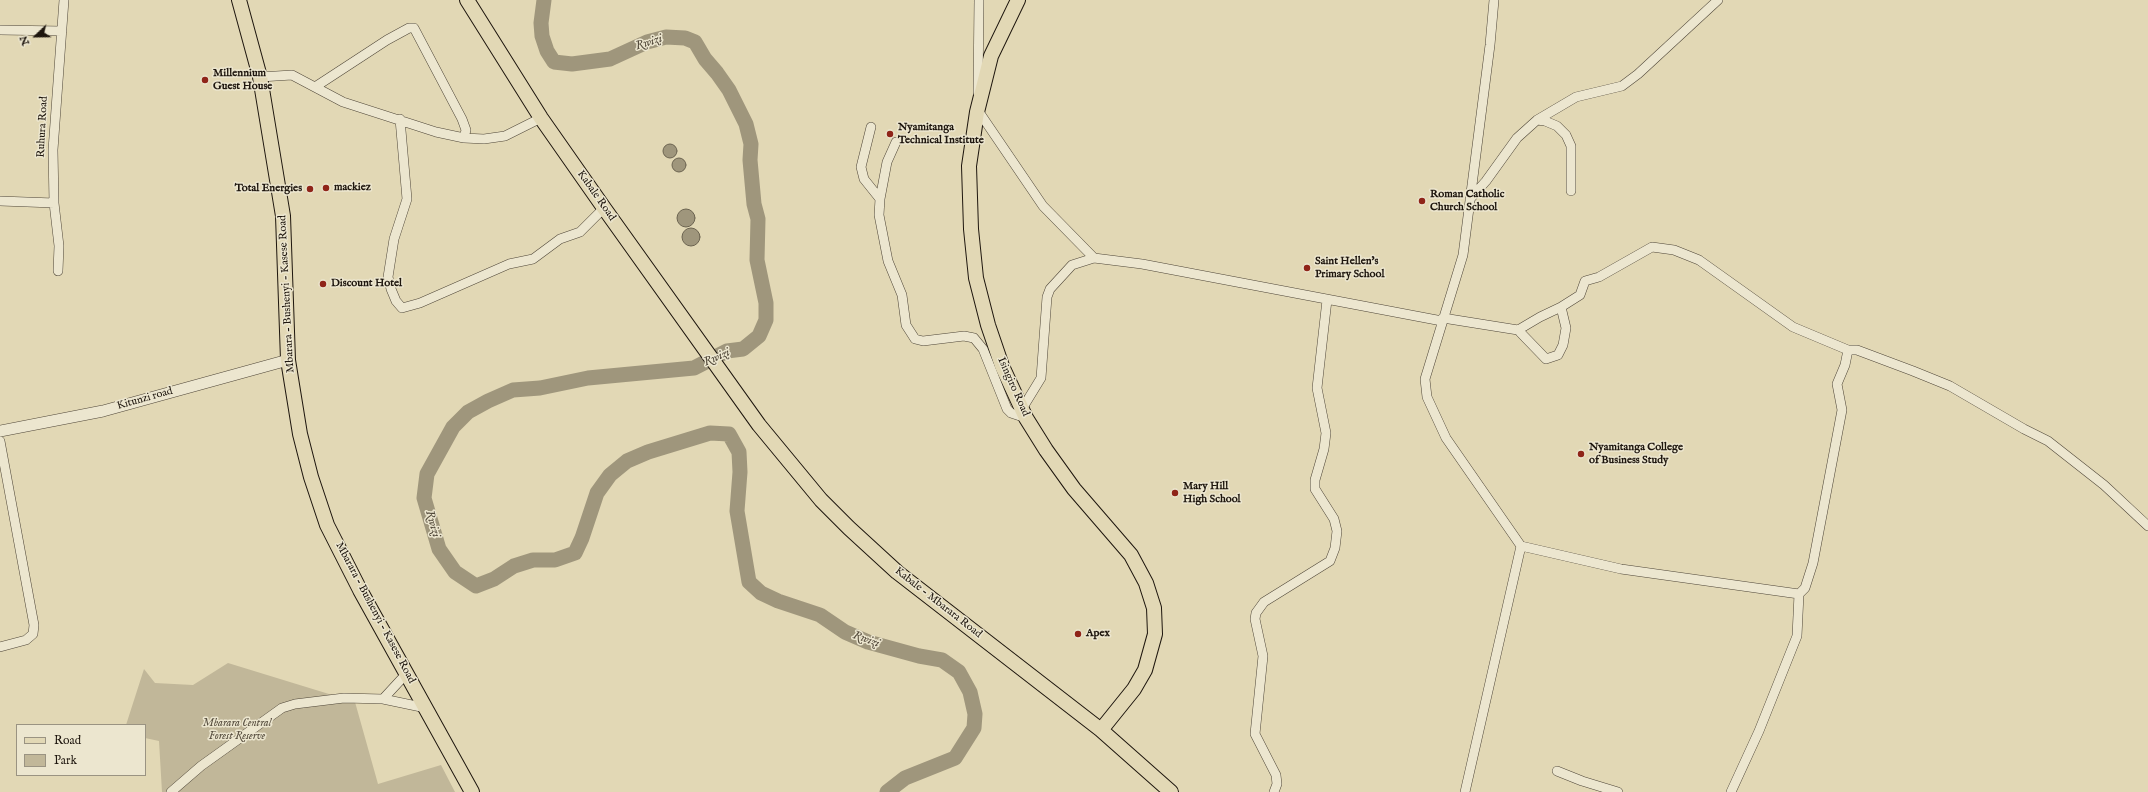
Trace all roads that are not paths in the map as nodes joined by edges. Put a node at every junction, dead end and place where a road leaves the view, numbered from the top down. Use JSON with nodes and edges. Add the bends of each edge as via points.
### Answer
{"nodes":[{"id":1,"x":64,"y":0,"type":"edge"},
{"id":2,"x":234,"y":0,"type":"edge"},
{"id":3,"x":239,"y":0,"type":"edge"},
{"id":4,"x":467,"y":0,"type":"edge"},
{"id":5,"x":979,"y":0,"type":"edge"},
{"id":6,"x":1018,"y":0,"type":"edge"},
{"id":7,"x":1494,"y":0,"type":"edge"},
{"id":8,"x":1718,"y":0,"type":"edge"},
{"id":9,"x":0,"y":30,"type":"edge"},
{"id":10,"x":62,"y":31,"type":"junction"},
{"id":11,"x":250,"y":46,"type":"junction"},
{"id":12,"x":260,"y":77,"type":"junction"},
{"id":13,"x":315,"y":87,"type":"junction"},
{"id":14,"x":978,"y":112,"type":"junction"},
{"id":15,"x":541,"y":118,"type":"junction"},
{"id":16,"x":400,"y":119,"type":"junction"},
{"id":17,"x":1537,"y":120,"type":"junction"},
{"id":18,"x":871,"y":128,"type":"dead end"},
{"id":19,"x":464,"y":138,"type":"junction"},
{"id":20,"x":896,"y":142,"type":"dead end"},
{"id":21,"x":1571,"y":191,"type":"dead end"},
{"id":22,"x":1470,"y":198,"type":"junction"},
{"id":23,"x":880,"y":199,"type":"junction"},
{"id":24,"x":0,"y":201,"type":"edge"},
{"id":25,"x":54,"y":203,"type":"junction"},
{"id":26,"x":604,"y":208,"type":"junction"},
{"id":27,"x":1094,"y":258,"type":"junction"},
{"id":28,"x":58,"y":271,"type":"dead end"},
{"id":29,"x":1327,"y":300,"type":"junction"},
{"id":30,"x":1562,"y":308,"type":"junction"},
{"id":31,"x":1443,"y":320,"type":"junction"},
{"id":32,"x":1518,"y":330,"type":"junction"},
{"id":33,"x":1848,"y":350,"type":"junction"},
{"id":34,"x":288,"y":360,"type":"junction"},
{"id":35,"x":732,"y":387,"type":"joint"},
{"id":36,"x":1024,"y":413,"type":"junction"},
{"id":37,"x":0,"y":431,"type":"edge"},
{"id":38,"x":0,"y":441,"type":"edge"},
{"id":39,"x":2148,"y":526,"type":"edge"},
{"id":40,"x":1521,"y":546,"type":"junction"},
{"id":41,"x":1798,"y":594,"type":"junction"},
{"id":42,"x":0,"y":647,"type":"edge"},
{"id":43,"x":407,"y":673,"type":"junction"},
{"id":44,"x":383,"y":699,"type":"junction"},
{"id":45,"x":426,"y":708,"type":"junction"},
{"id":46,"x":1101,"y":730,"type":"junction"},
{"id":47,"x":1557,"y":771,"type":"dead end"},
{"id":48,"x":171,"y":792,"type":"edge"},
{"id":49,"x":472,"y":792,"type":"edge"},
{"id":50,"x":1171,"y":792,"type":"edge"},
{"id":51,"x":1274,"y":792,"type":"edge"},
{"id":52,"x":1465,"y":792,"type":"edge"},
{"id":53,"x":1618,"y":792,"type":"edge"},
{"id":54,"x":1731,"y":792,"type":"edge"}],
"edges":[{"from":1,"to":10,"type":"street","name":"Ruhura Road"},
{"from":2,"to":11,"type":"main road","name":"Mbarara - Bushenyi - Kasese Road"},
{"from":3,"to":11,"type":"main road","name":"Mbarara - Bushenyi - Kasese Road"},
{"from":4,"to":15,"type":"main road","name":"Kabale Road"},
{"from":5,"to":14,"type":"street"},
{"from":6,"to":14,"type":"main road","name":"Isingiro Road","via":[[991,56]]},
{"from":7,"to":22,"type":"street"},
{"from":8,"to":17,"type":"street","via":[[1622,86],[1576,97]]},
{"from":9,"to":10,"type":"street"},
{"from":10,"to":25,"type":"street","name":"Ruhura Road","via":[[53,150]]},
{"from":11,"to":12,"type":"main road","name":"Mbarara - Bushenyi - Kasese Road"},
{"from":12,"to":13,"type":"street","via":[[292,75]]},
{"from":12,"to":34,"type":"main road","name":"Mbarara - Bushenyi - Kasese Road","via":[[283,216]]},
{"from":13,"to":16,"type":"street","via":[[343,102]]},
{"from":13,"to":19,"type":"street","via":[[386,40],[408,28],[414,28],[462,119],[466,130]]},
{"from":14,"to":27,"type":"street","via":[[1043,206]]},
{"from":14,"to":36,"type":"main road","name":"Isingiro Road","via":[[969,166],[976,278],[1002,366]]},
{"from":15,"to":19,"type":"street","via":[[505,136]]},
{"from":15,"to":26,"type":"main road","name":"Kabale Road"},
{"from":16,"to":19,"type":"street","via":[[436,132]]},
{"from":16,"to":26,"type":"street","via":[[407,199],[394,239],[388,277],[391,289],[402,308],[420,303],[509,264],[533,259],[560,239],[580,232]]},
{"from":17,"to":21,"type":"street","via":[[1545,120],[1557,126],[1566,135],[1571,146]]},
{"from":17,"to":22,"type":"street","via":[[1517,138],[1486,181]]},
{"from":18,"to":23,"type":"street","via":[[861,167],[864,179]]},
{"from":20,"to":23,"type":"street","via":[[888,162]]},
{"from":22,"to":31,"type":"street","via":[[1463,255]]},
{"from":23,"to":36,"type":"street","via":[[880,225],[888,261],[902,295],[906,325],[911,334],[915,339],[923,340],[964,336],[974,338],[983,350],[1007,409],[1011,413]]},
{"from":24,"to":25,"type":"street"},
{"from":25,"to":28,"type":"street","name":"Ruhura Road","via":[[59,246]]},
{"from":26,"to":35,"type":"main road","name":"Kabale Road"},
{"from":27,"to":29,"type":"street","via":[[1142,264]]},
{"from":27,"to":36,"type":"street","via":[[1072,265],[1050,289],[1047,297],[1041,378]]},
{"from":29,"to":31,"type":"street"},
{"from":29,"to":51,"type":"street","via":[[1317,388],[1326,432],[1315,484],[1319,497],[1334,520],[1335,548],[1330,561],[1264,602],[1256,613],[1263,656],[1254,734],[1276,775],[1277,784]]},
{"from":30,"to":32,"type":"street","via":[[1531,321]]},
{"from":30,"to":32,"type":"street","via":[[1566,328],[1558,355],[1546,359]]},
{"from":30,"to":33,"type":"street","via":[[1580,295],[1585,281],[1599,277],[1652,247],[1674,250],[1699,260],[1793,327]]},
{"from":31,"to":32,"type":"street"},
{"from":31,"to":40,"type":"street","via":[[1425,379],[1427,397],[1446,438]]},
{"from":33,"to":39,"type":"street","via":[[1856,350],[1913,370],[1950,386],[2048,441],[2104,485]]},
{"from":33,"to":41,"type":"street","via":[[1846,365],[1837,384],[1842,410],[1813,563],[1805,588]]},
{"from":34,"to":37,"type":"street","name":"Kitunzi road","via":[[103,411]]},
{"from":34,"to":43,"type":"main road","name":"Mbarara - Bushenyi - Kasese Road","via":[[300,434],[327,525]]},
{"from":35,"to":46,"type":"main road","name":"Kabale - Mbarara Road","via":[[793,468],[848,528],[897,572]]},
{"from":36,"to":46,"type":"main road","name":"Isingiro Road","via":[[1074,490],[1131,555],[1146,583],[1154,608],[1155,634],[1145,670],[1134,689]]},
{"from":38,"to":42,"type":"street","via":[[34,625],[33,634],[26,640]]},
{"from":40,"to":41,"type":"street","via":[[1621,568]]},
{"from":40,"to":52,"type":"street"},
{"from":41,"to":54,"type":"street","via":[[1799,619],[1794,648],[1760,731]]},
{"from":43,"to":44,"type":"street"},
{"from":43,"to":45,"type":"main road","name":"Mbarara - Bushenyi - Kasese Road"},
{"from":44,"to":45,"type":"street"},
{"from":44,"to":48,"type":"street","via":[[344,698],[282,708],[201,766]]},
{"from":45,"to":49,"type":"main road","name":"Mbarara - Bushenyi - Kasese Road"},
{"from":46,"to":50,"type":"main road","name":"Kabale - Mbarara Road"},
{"from":47,"to":53,"type":"street"}]}
